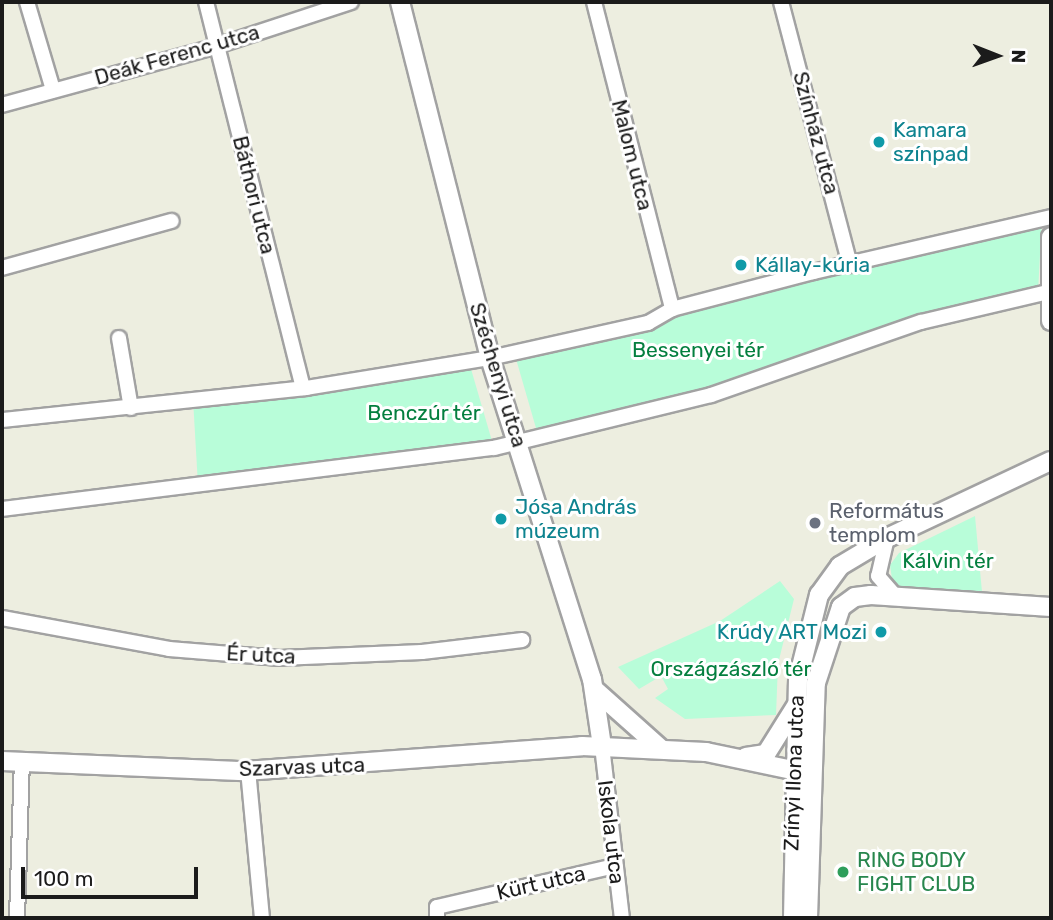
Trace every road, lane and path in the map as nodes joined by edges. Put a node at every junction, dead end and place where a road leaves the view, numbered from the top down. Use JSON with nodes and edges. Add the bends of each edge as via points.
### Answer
{"nodes":[{"id":1,"x":27,"y":2,"type":"edge"},
{"id":2,"x":206,"y":2,"type":"edge"},
{"id":3,"x":351,"y":2,"type":"edge"},
{"id":4,"x":400,"y":2,"type":"edge"},
{"id":5,"x":594,"y":2,"type":"edge"},
{"id":6,"x":782,"y":2,"type":"edge"},
{"id":7,"x":217,"y":46,"type":"junction"},
{"id":8,"x":53,"y":90,"type":"junction"},
{"id":9,"x":2,"y":105,"type":"edge"},
{"id":10,"x":1051,"y":217,"type":"edge"},
{"id":11,"x":172,"y":221,"type":"dead end"},
{"id":12,"x":1051,"y":237,"type":"edge"},
{"id":13,"x":850,"y":265,"type":"junction"},
{"id":14,"x":2,"y":268,"type":"edge"},
{"id":15,"x":1048,"y":292,"type":"junction"},
{"id":16,"x":672,"y":309,"type":"junction"},
{"id":17,"x":1051,"y":321,"type":"edge"},
{"id":18,"x":119,"y":338,"type":"dead end"},
{"id":19,"x":490,"y":358,"type":"junction"},
{"id":20,"x":303,"y":388,"type":"junction"},
{"id":21,"x":131,"y":408,"type":"junction"},
{"id":22,"x":2,"y":420,"type":"edge"},
{"id":23,"x":519,"y":442,"type":"junction"},
{"id":24,"x":1051,"y":461,"type":"edge"},
{"id":25,"x":2,"y":509,"type":"edge"},
{"id":26,"x":887,"y":538,"type":"junction"},
{"id":27,"x":896,"y":597,"type":"junction"},
{"id":28,"x":1051,"y":607,"type":"edge"},
{"id":29,"x":2,"y":618,"type":"edge"},
{"id":30,"x":522,"y":640,"type":"dead end"},
{"id":31,"x":595,"y":690,"type":"junction"},
{"id":32,"x":796,"y":706,"type":"junction"},
{"id":33,"x":602,"y":746,"type":"junction"},
{"id":34,"x":660,"y":747,"type":"junction"},
{"id":35,"x":744,"y":757,"type":"junction"},
{"id":36,"x":2,"y":761,"type":"edge"},
{"id":37,"x":22,"y":762,"type":"junction"},
{"id":38,"x":248,"y":771,"type":"junction"},
{"id":39,"x":803,"y":772,"type":"junction"},
{"id":40,"x":615,"y":866,"type":"junction"},
{"id":41,"x":17,"y":918,"type":"edge"},
{"id":42,"x":262,"y":918,"type":"edge"},
{"id":43,"x":437,"y":918,"type":"edge"},
{"id":44,"x":622,"y":918,"type":"edge"},
{"id":45,"x":793,"y":918,"type":"edge"},
{"id":46,"x":808,"y":918,"type":"edge"}],
"edges":[{"from":1,"to":8,"type":"street"},
{"from":2,"to":7,"type":"street","name":"Báthori utca"},
{"from":3,"to":7,"type":"street","name":"Deák Ferenc utca"},
{"from":4,"to":19,"type":"street","name":"Széchenyi utca"},
{"from":5,"to":16,"type":"street","name":"Malom utca"},
{"from":6,"to":13,"type":"street","name":"Színház utca"},
{"from":7,"to":8,"type":"street","name":"Deák Ferenc utca"},
{"from":7,"to":20,"type":"street","name":"Báthori utca"},
{"from":8,"to":9,"type":"street","name":"Deák Ferenc utca"},
{"from":10,"to":13,"type":"street","via":[[1029,218]]},
{"from":11,"to":14,"type":"street"},
{"from":12,"to":15,"type":"street"},
{"from":13,"to":16,"type":"street"},
{"from":15,"to":17,"type":"street"},
{"from":15,"to":23,"type":"street","via":[[921,321],[711,395]]},
{"from":16,"to":19,"type":"street","via":[[648,323]]},
{"from":18,"to":21,"type":"street"},
{"from":19,"to":20,"type":"street"},
{"from":19,"to":23,"type":"street","name":"Széchenyi utca"},
{"from":20,"to":21,"type":"street"},
{"from":21,"to":22,"type":"street"},
{"from":23,"to":25,"type":"street"},
{"from":23,"to":31,"type":"street","name":"Széchenyi utca"},
{"from":24,"to":26,"type":"street"},
{"from":26,"to":27,"type":"street","via":[[878,576]]},
{"from":26,"to":32,"type":"street","name":"Zrínyi Ilona utca","via":[[840,566],[819,595],[804,640]]},
{"from":27,"to":28,"type":"street"},
{"from":27,"to":39,"type":"street","via":[[855,597],[841,607],[816,684]]},
{"from":29,"to":30,"type":"street","name":"Ér utca","via":[[169,649],[280,658],[422,652]]},
{"from":31,"to":33,"type":"street","name":"Széchenyi utca"},
{"from":31,"to":34,"type":"street"},
{"from":32,"to":35,"type":"street","via":[[766,754]]},
{"from":32,"to":39,"type":"street","name":"Zrínyi Ilona utca"},
{"from":33,"to":34,"type":"street"},
{"from":33,"to":38,"type":"street","name":"Szarvas utca"},
{"from":33,"to":40,"type":"street","name":"Iskola utca"},
{"from":34,"to":35,"type":"street"},
{"from":35,"to":39,"type":"street"},
{"from":36,"to":37,"type":"street","name":"Szarvas utca"},
{"from":37,"to":38,"type":"street","name":"Szarvas utca"},
{"from":37,"to":41,"type":"street"},
{"from":38,"to":42,"type":"street"},
{"from":39,"to":45,"type":"street","name":"Zrínyi Ilona utca"},
{"from":39,"to":46,"type":"street","name":"Zrínyi Ilona utca"},
{"from":40,"to":43,"type":"street","name":"Kürt utca","via":[[437,907]]},
{"from":40,"to":44,"type":"street","name":"Iskola utca"}]}
